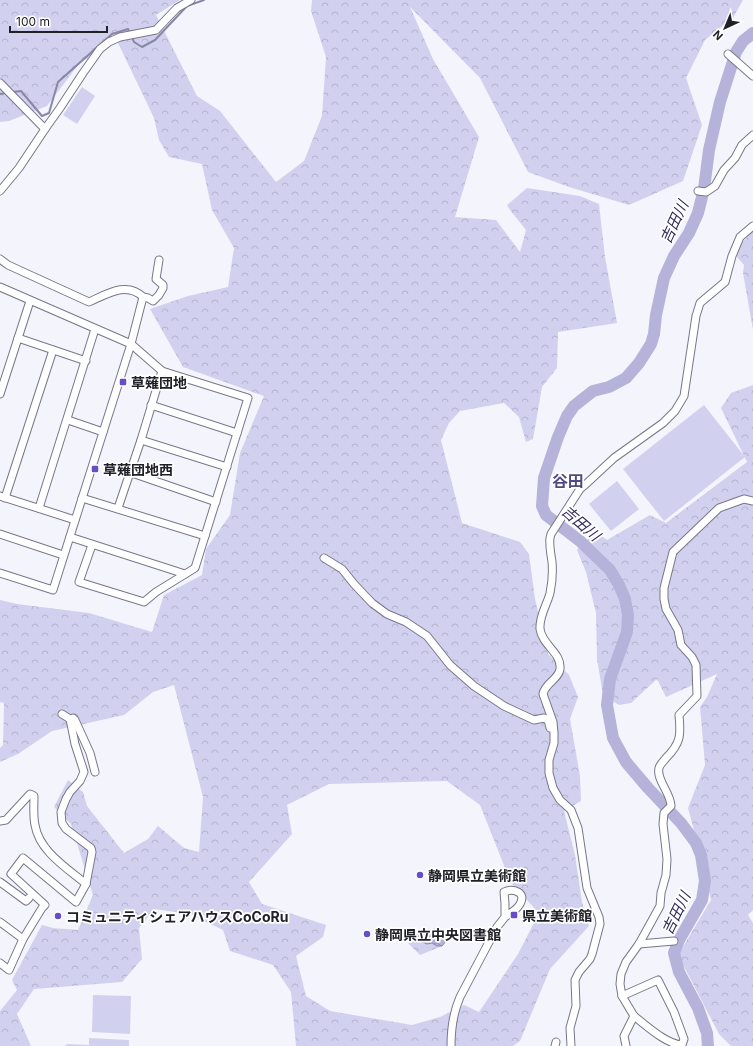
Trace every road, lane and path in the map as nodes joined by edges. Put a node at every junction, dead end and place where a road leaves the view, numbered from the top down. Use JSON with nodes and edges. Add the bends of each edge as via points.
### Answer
{"nodes":[{"id":1,"x":191,"y":0,"type":"edge"},
{"id":2,"x":728,"y":54,"type":"dead end"},
{"id":3,"x":753,"y":76,"type":"edge"},
{"id":4,"x":0,"y":83,"type":"edge"},
{"id":5,"x":45,"y":129,"type":"junction"},
{"id":6,"x":753,"y":135,"type":"edge"},
{"id":7,"x":0,"y":191,"type":"edge"},
{"id":8,"x":698,"y":191,"type":"dead end"},
{"id":9,"x":753,"y":226,"type":"edge"},
{"id":10,"x":0,"y":259,"type":"edge"},
{"id":11,"x":159,"y":260,"type":"dead end"},
{"id":12,"x":0,"y":288,"type":"edge"},
{"id":13,"x":143,"y":297,"type":"junction"},
{"id":14,"x":30,"y":301,"type":"junction"},
{"id":15,"x":95,"y":329,"type":"junction"},
{"id":16,"x":18,"y":338,"type":"junction"},
{"id":17,"x":131,"y":344,"type":"junction"},
{"id":18,"x":53,"y":350,"type":"junction"},
{"id":19,"x":86,"y":361,"type":"junction"},
{"id":20,"x":162,"y":371,"type":"junction"},
{"id":21,"x":0,"y":394,"type":"edge"},
{"id":22,"x":151,"y":405,"type":"junction"},
{"id":23,"x":68,"y":420,"type":"junction"},
{"id":24,"x":103,"y":432,"type":"junction"},
{"id":25,"x":237,"y":432,"type":"junction"},
{"id":26,"x":140,"y":440,"type":"junction"},
{"id":27,"x":227,"y":468,"type":"junction"},
{"id":28,"x":129,"y":472,"type":"junction"},
{"id":29,"x":3,"y":497,"type":"edge"},
{"id":30,"x":82,"y":498,"type":"junction"},
{"id":31,"x":753,"y":501,"type":"edge"},
{"id":32,"x":216,"y":502,"type":"junction"},
{"id":33,"x":39,"y":508,"type":"junction"},
{"id":34,"x":118,"y":508,"type":"junction"},
{"id":35,"x":75,"y":520,"type":"junction"},
{"id":36,"x":0,"y":534,"type":"edge"},
{"id":37,"x":205,"y":536,"type":"junction"},
{"id":38,"x":70,"y":537,"type":"junction"},
{"id":39,"x":92,"y":545,"type":"junction"},
{"id":40,"x":63,"y":555,"type":"junction"},
{"id":41,"x":324,"y":558,"type":"dead end"},
{"id":42,"x":0,"y":573,"type":"edge"},
{"id":43,"x":185,"y":574,"type":"junction"},
{"id":44,"x":62,"y":714,"type":"dead end"},
{"id":45,"x":70,"y":719,"type":"junction"},
{"id":46,"x":554,"y":733,"type":"junction"},
{"id":47,"x":95,"y":772,"type":"dead end"},
{"id":48,"x":0,"y":821,"type":"edge"},
{"id":49,"x":0,"y":882,"type":"edge"},
{"id":50,"x":86,"y":884,"type":"junction"},
{"id":51,"x":29,"y":898,"type":"dead end"},
{"id":52,"x":503,"y":919,"type":"dead end"},
{"id":53,"x":0,"y":922,"type":"edge"},
{"id":54,"x":22,"y":939,"type":"junction"},
{"id":55,"x":674,"y":941,"type":"dead end"},
{"id":56,"x":639,"y":944,"type":"junction"},
{"id":57,"x":0,"y":963,"type":"edge"},
{"id":58,"x":622,"y":996,"type":"junction"},
{"id":59,"x":634,"y":1016,"type":"junction"},
{"id":60,"x":677,"y":1045,"type":"edge"},
{"id":61,"x":451,"y":1046,"type":"edge"},
{"id":62,"x":571,"y":1046,"type":"edge"},
{"id":63,"x":626,"y":1046,"type":"edge"}],
"edges":[{"from":1,"to":5,"type":"street","via":[[177,8],[156,30],[120,37],[100,49]]},
{"from":2,"to":3,"type":"street"},
{"from":4,"to":5,"type":"street"},
{"from":5,"to":7,"type":"street"},
{"from":6,"to":8,"type":"street","via":[[742,144],[715,186],[706,192]]},
{"from":9,"to":46,"type":"street","via":[[740,237],[725,282],[700,304],[685,390],[679,406],[663,423],[623,450],[580,489],[550,538],[552,574],[540,629],[544,641],[560,662],[560,670],[543,694],[553,722]]},
{"from":10,"to":13,"type":"street","via":[[89,302],[116,290],[125,289],[137,292]]},
{"from":11,"to":13,"type":"street","via":[[156,279],[163,288],[153,301]]},
{"from":12,"to":14,"type":"street"},
{"from":13,"to":17,"type":"street"},
{"from":14,"to":15,"type":"street"},
{"from":14,"to":16,"type":"street"},
{"from":15,"to":17,"type":"street"},
{"from":15,"to":19,"type":"street"},
{"from":16,"to":18,"type":"street"},
{"from":16,"to":21,"type":"street"},
{"from":17,"to":20,"type":"street"},
{"from":17,"to":24,"type":"street"},
{"from":18,"to":19,"type":"street"},
{"from":18,"to":29,"type":"street"},
{"from":19,"to":23,"type":"street"},
{"from":20,"to":22,"type":"street"},
{"from":20,"to":25,"type":"street","via":[[248,398]]},
{"from":22,"to":25,"type":"street"},
{"from":22,"to":26,"type":"street"},
{"from":23,"to":24,"type":"street"},
{"from":23,"to":33,"type":"street"},
{"from":24,"to":30,"type":"street"},
{"from":25,"to":27,"type":"street"},
{"from":26,"to":27,"type":"street"},
{"from":26,"to":28,"type":"street"},
{"from":27,"to":32,"type":"street"},
{"from":28,"to":32,"type":"street"},
{"from":28,"to":34,"type":"street"},
{"from":29,"to":33,"type":"street"},
{"from":30,"to":34,"type":"street"},
{"from":30,"to":35,"type":"street"},
{"from":31,"to":56,"type":"street","via":[[744,499],[719,508],[673,552],[670,563],[664,588],[666,610],[678,630],[680,645],[696,665],[697,696],[678,715],[681,730],[675,749],[659,766],[658,773],[671,801],[664,813],[666,875],[660,906]]},
{"from":32,"to":37,"type":"street"},
{"from":33,"to":35,"type":"street"},
{"from":34,"to":37,"type":"street"},
{"from":35,"to":38,"type":"street"},
{"from":36,"to":40,"type":"street"},
{"from":37,"to":43,"type":"street","via":[[195,568]]},
{"from":38,"to":39,"type":"street"},
{"from":38,"to":40,"type":"street"},
{"from":39,"to":43,"type":"street"},
{"from":39,"to":43,"type":"street","via":[[79,582],[144,602]]},
{"from":40,"to":42,"type":"street","via":[[53,590]]},
{"from":41,"to":46,"type":"street","via":[[342,570],[372,603],[427,636],[450,665],[474,686],[504,706],[528,717],[548,720]]},
{"from":44,"to":45,"type":"street"},
{"from":45,"to":47,"type":"street","via":[[75,720],[90,753]]},
{"from":45,"to":50,"type":"street","via":[[84,772],[66,799],[61,812],[62,823],[91,848]]},
{"from":46,"to":62,"type":"street","via":[[549,774],[553,788],[560,800],[571,810],[578,828],[587,888],[600,924],[590,959],[575,980],[576,1006],[570,1028]]},
{"from":48,"to":50,"type":"street","via":[[6,820],[30,794],[34,796],[35,825],[40,840],[52,855]]},
{"from":49,"to":51,"type":"street","via":[[26,901]]},
{"from":50,"to":54,"type":"street","via":[[76,902],[23,858],[10,874],[45,904]]},
{"from":52,"to":61,"type":"street","via":[[460,996],[453,1020]]},
{"from":53,"to":54,"type":"street"},
{"from":54,"to":57,"type":"street","via":[[9,970]]},
{"from":55,"to":56,"type":"street"},
{"from":56,"to":58,"type":"street","via":[[621,974]]},
{"from":58,"to":59,"type":"street"},
{"from":58,"to":60,"type":"street","via":[[658,980],[684,1039],[682,1045]]},
{"from":59,"to":60,"type":"street"},
{"from":59,"to":63,"type":"street","via":[[624,1036]]}]}
